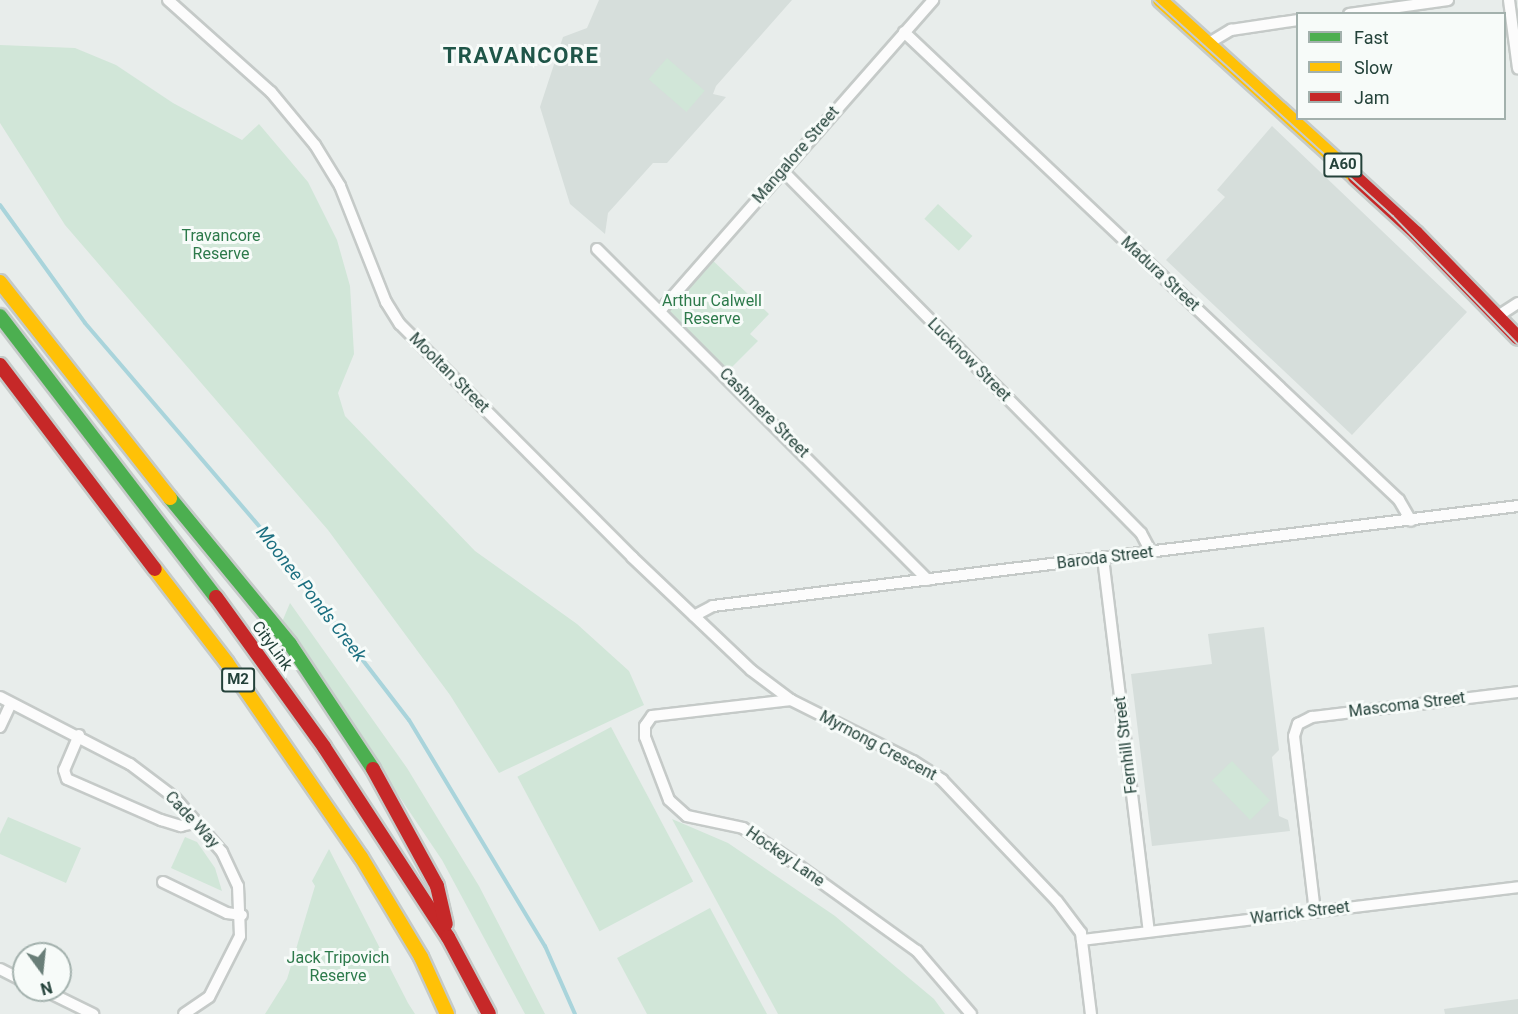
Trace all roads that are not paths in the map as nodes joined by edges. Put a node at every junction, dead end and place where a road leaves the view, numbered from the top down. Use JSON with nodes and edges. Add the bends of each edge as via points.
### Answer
{"nodes":[{"id":1,"x":168,"y":0,"type":"edge"},
{"id":2,"x":933,"y":0,"type":"edge"},
{"id":3,"x":1160,"y":0,"type":"edge"},
{"id":4,"x":1448,"y":0,"type":"edge"},
{"id":5,"x":1509,"y":0,"type":"edge"},
{"id":6,"x":1363,"y":12,"type":"edge"},
{"id":7,"x":1296,"y":20,"type":"edge"},
{"id":8,"x":904,"y":32,"type":"junction"},
{"id":9,"x":1209,"y":43,"type":"junction"},
{"id":10,"x":1518,"y":68,"type":"edge"},
{"id":11,"x":783,"y":171,"type":"junction"},
{"id":12,"x":597,"y":249,"type":"dead end"},
{"id":13,"x":0,"y":282,"type":"edge"},
{"id":14,"x":1518,"y":303,"type":"edge"},
{"id":15,"x":660,"y":311,"type":"junction"},
{"id":16,"x":0,"y":316,"type":"edge"},
{"id":17,"x":1498,"y":316,"type":"junction"},
{"id":18,"x":1518,"y":338,"type":"edge"},
{"id":19,"x":0,"y":365,"type":"edge"},
{"id":20,"x":1518,"y":506,"type":"edge"},
{"id":21,"x":1411,"y":520,"type":"junction"},
{"id":22,"x":1151,"y":552,"type":"junction"},
{"id":23,"x":1103,"y":558,"type":"junction"},
{"id":24,"x":928,"y":580,"type":"junction"},
{"id":25,"x":694,"y":616,"type":"junction"},
{"id":26,"x":1518,"y":692,"type":"edge"},
{"id":27,"x":0,"y":697,"type":"edge"},
{"id":28,"x":792,"y":700,"type":"junction"},
{"id":29,"x":11,"y":703,"type":"junction"},
{"id":30,"x":0,"y":727,"type":"edge"},
{"id":31,"x":79,"y":735,"type":"junction"},
{"id":32,"x":198,"y":822,"type":"junction"},
{"id":33,"x":163,"y":882,"type":"dead end"},
{"id":34,"x":1518,"y":887,"type":"edge"},
{"id":35,"x":1315,"y":912,"type":"junction"},
{"id":36,"x":242,"y":915,"type":"junction"},
{"id":37,"x":1149,"y":931,"type":"junction"},
{"id":38,"x":448,"y":936,"type":"junction"},
{"id":39,"x":1082,"y":940,"type":"junction"},
{"id":40,"x":66,"y":1002,"type":"edge"},
{"id":41,"x":86,"y":1013,"type":"edge"},
{"id":42,"x":184,"y":1014,"type":"edge"},
{"id":43,"x":447,"y":1014,"type":"edge"},
{"id":44,"x":489,"y":1014,"type":"edge"},
{"id":45,"x":972,"y":1014,"type":"edge"},
{"id":46,"x":1091,"y":1014,"type":"edge"}],
"edges":[{"from":1,"to":25,"type":"street","name":"Mooltan Street","via":[[271,92],[315,145],[343,193],[386,302],[400,324]]},
{"from":2,"to":8,"type":"street","name":"Mangalore Street"},
{"from":3,"to":9,"type":"main road","number":"A60"},
{"from":4,"to":6,"type":"street"},
{"from":5,"to":10,"type":"street"},
{"from":7,"to":9,"type":"street","via":[[1231,30]]},
{"from":8,"to":11,"type":"street","name":"Mangalore Street"},
{"from":8,"to":21,"type":"street","name":"Madura Street","via":[[1399,500]]},
{"from":9,"to":17,"type":"main road","number":"A60","via":[[1416,233]]},
{"from":11,"to":15,"type":"street","name":"Mangalore Street"},
{"from":11,"to":22,"type":"street","name":"Lucknow Street","via":[[1141,533]]},
{"from":12,"to":15,"type":"street","name":"Cashmere Street"},
{"from":13,"to":38,"type":"main road","via":[[117,435],[290,644],[330,701],[389,794],[437,886]]},
{"from":14,"to":17,"type":"street"},
{"from":15,"to":24,"type":"street","name":"Cashmere Street"},
{"from":16,"to":38,"type":"main road","name":"CityLink","number":"M2","via":[[198,572],[324,747]]},
{"from":17,"to":18,"type":"main road","number":"A60"},
{"from":19,"to":43,"type":"main road","number":"M2","via":[[227,663],[362,857],[421,957]]},
{"from":20,"to":21,"type":"street","name":"Baroda Street"},
{"from":21,"to":22,"type":"street","name":"Baroda Street"},
{"from":22,"to":23,"type":"street","name":"Baroda Street"},
{"from":23,"to":24,"type":"street","name":"Baroda Street"},
{"from":23,"to":37,"type":"street","name":"Fernhill Street"},
{"from":24,"to":25,"type":"street","name":"Baroda Street","via":[[713,606]]},
{"from":25,"to":28,"type":"street","name":"Mooltan Street","via":[[751,670]]},
{"from":26,"to":35,"type":"street","name":"Mascoma Street","via":[[1312,717],[1298,724],[1294,736]]},
{"from":27,"to":29,"type":"street","name":"Cade Way"},
{"from":28,"to":39,"type":"street","name":"Myrnong Crescent","via":[[913,761],[942,780],[1057,901],[1075,923]]},
{"from":28,"to":45,"type":"street","name":"Hockey Lane","via":[[652,716],[644,731],[662,787],[674,806],[687,816],[732,823],[755,835],[917,951]]},
{"from":29,"to":30,"type":"street"},
{"from":29,"to":31,"type":"street","name":"Cade Way"},
{"from":31,"to":32,"type":"street","name":"Cade Way","via":[[130,764],[175,798]]},
{"from":31,"to":32,"type":"street","via":[[64,770],[67,779],[160,820],[181,826]]},
{"from":32,"to":36,"type":"street","name":"Cade Way","via":[[222,852],[238,886]]},
{"from":33,"to":36,"type":"street","via":[[227,913]]},
{"from":34,"to":35,"type":"street","name":"Warrick Street"},
{"from":35,"to":37,"type":"street","name":"Warrick Street"},
{"from":36,"to":42,"type":"street","name":"Cade Way","via":[[240,936],[230,964],[209,997]]},
{"from":37,"to":39,"type":"street","name":"Warrick Street"},
{"from":38,"to":44,"type":"main road","name":"CityLink","number":"M2"},
{"from":39,"to":46,"type":"street","name":"Myrnong Crescent"},
{"from":40,"to":41,"type":"street"}]}
